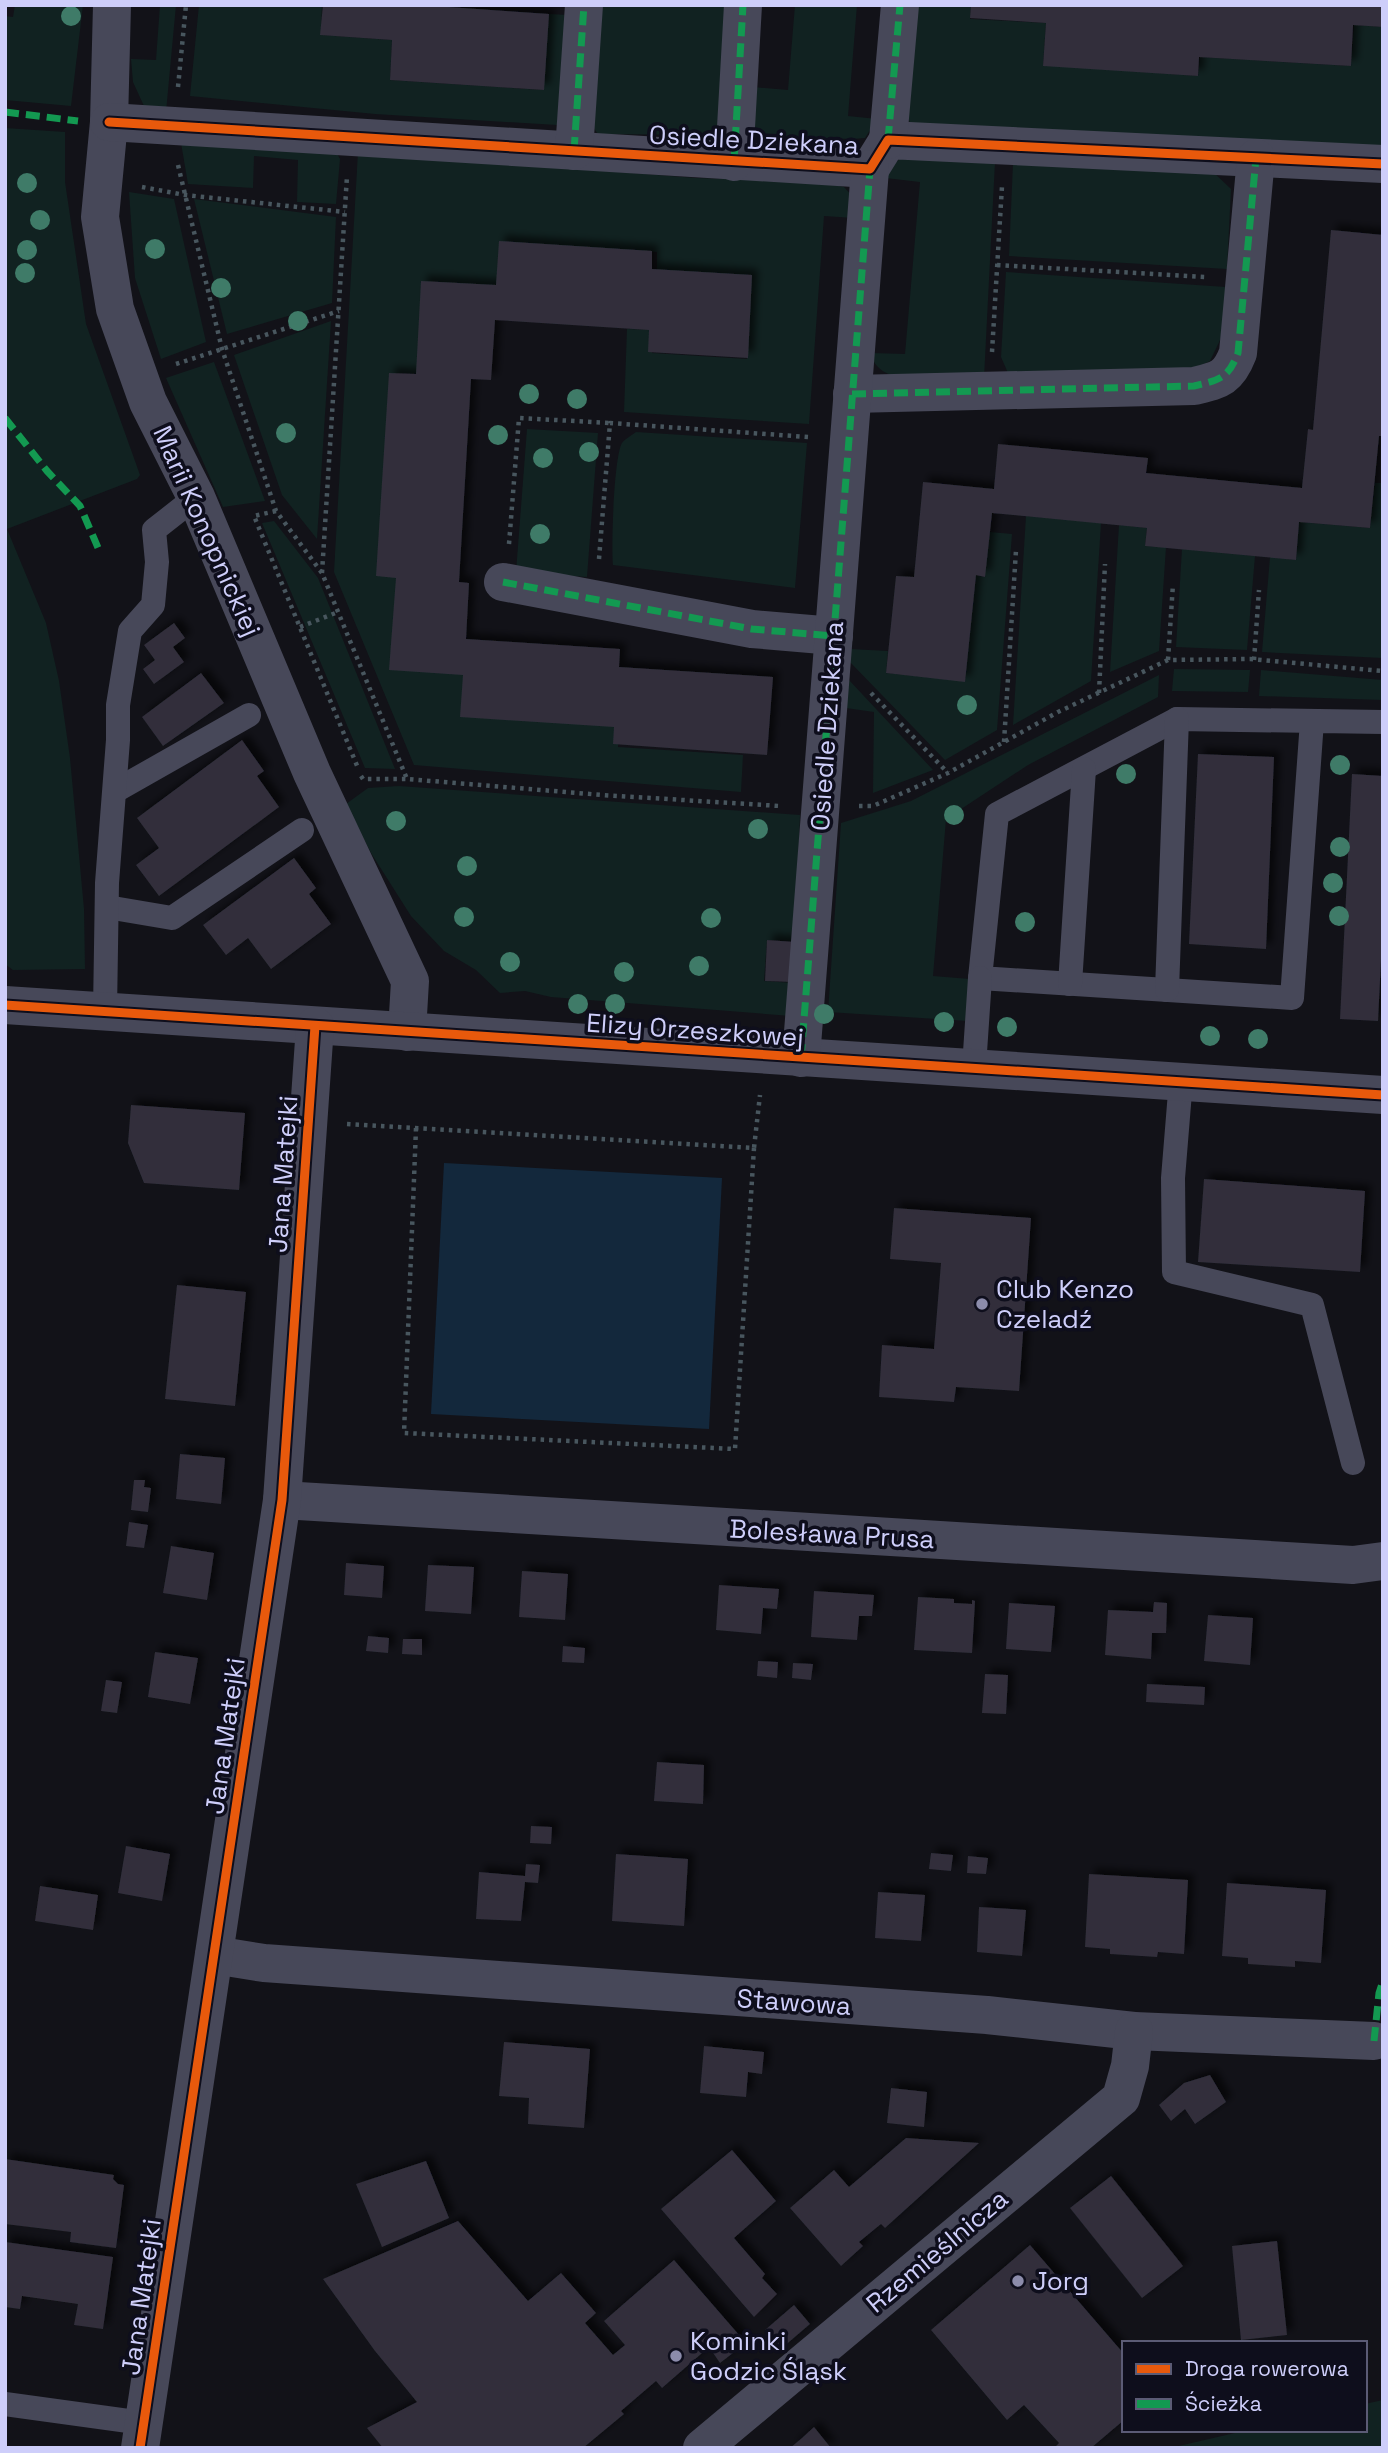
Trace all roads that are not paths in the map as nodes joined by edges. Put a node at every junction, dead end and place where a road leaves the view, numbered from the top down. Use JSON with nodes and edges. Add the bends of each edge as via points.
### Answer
{"nodes":[{"id":1,"x":112,"y":5,"type":"edge"},
{"id":2,"x":584,"y":5,"type":"edge"},
{"id":3,"x":743,"y":5,"type":"edge"},
{"id":4,"x":900,"y":5,"type":"edge"},
{"id":5,"x":109,"y":122,"type":"junction"},
{"id":6,"x":574,"y":151,"type":"junction"},
{"id":7,"x":879,"y":155,"type":"junction"},
{"id":8,"x":1256,"y":158,"type":"junction"},
{"id":9,"x":734,"y":162,"type":"junction"},
{"id":10,"x":1383,"y":164,"type":"edge"},
{"id":11,"x":852,"y":394,"type":"junction"},
{"id":12,"x":196,"y":497,"type":"junction"},
{"id":13,"x":506,"y":565,"type":"road end"},
{"id":14,"x":833,"y":645,"type":"junction"},
{"id":15,"x":249,"y":715,"type":"dead end"},
{"id":16,"x":1177,"y":719,"type":"junction"},
{"id":17,"x":1312,"y":721,"type":"junction"},
{"id":18,"x":1383,"y":722,"type":"edge"},
{"id":19,"x":1084,"y":769,"type":"junction"},
{"id":20,"x":115,"y":791,"type":"junction"},
{"id":21,"x":302,"y":830,"type":"dead end"},
{"id":22,"x":107,"y":907,"type":"junction"},
{"id":23,"x":980,"y":978,"type":"junction"},
{"id":24,"x":1070,"y":984,"type":"junction"},
{"id":25,"x":1167,"y":990,"type":"junction"},
{"id":26,"x":5,"y":1005,"type":"edge"},
{"id":27,"x":105,"y":1011,"type":"junction"},
{"id":28,"x":315,"y":1026,"type":"junction"},
{"id":29,"x":407,"y":1032,"type":"junction"},
{"id":30,"x":801,"y":1058,"type":"junction"},
{"id":31,"x":974,"y":1067,"type":"junction"},
{"id":32,"x":1181,"y":1080,"type":"junction"},
{"id":33,"x":1383,"y":1094,"type":"edge"},
{"id":34,"x":1353,"y":1463,"type":"dead end"},
{"id":35,"x":282,"y":1500,"type":"junction"},
{"id":36,"x":1383,"y":1561,"type":"edge"},
{"id":37,"x":214,"y":1955,"type":"junction"},
{"id":38,"x":1134,"y":2031,"type":"junction"},
{"id":39,"x":1379,"y":2041,"type":"edge"},
{"id":40,"x":5,"y":2404,"type":"edge"},
{"id":41,"x":141,"y":2436,"type":"edge"},
{"id":42,"x":702,"y":2448,"type":"edge"}],
"edges":[{"from":1,"to":5,"type":"street","name":"Marii Konopnickiej"},
{"from":2,"to":6,"type":"street"},
{"from":3,"to":9,"type":"street","name":"Osiedle Dziekana"},
{"from":4,"to":7,"type":"street","name":"Osiedle Dziekana"},
{"from":5,"to":6,"type":"street","name":"Osiedle Dziekana"},
{"from":5,"to":12,"type":"street","name":"Marii Konopnickiej","via":[[100,217],[115,309],[148,402]]},
{"from":6,"to":9,"type":"street","name":"Osiedle Dziekana"},
{"from":7,"to":8,"type":"street","name":"Osiedle Dziekana","via":[[1005,146]]},
{"from":7,"to":9,"type":"street","name":"Osiedle Dziekana"},
{"from":7,"to":11,"type":"street","name":"Osiedle Dziekana"},
{"from":8,"to":10,"type":"street","name":"Osiedle Dziekana"},
{"from":8,"to":11,"type":"street","via":[[1238,353],[1232,369],[1219,380],[1194,386]]},
{"from":11,"to":14,"type":"street","name":"Osiedle Dziekana"},
{"from":12,"to":20,"type":"lane","via":[[154,530],[153,605],[130,631],[118,705]]},
{"from":12,"to":29,"type":"street","name":"Marii Konopnickiej","via":[[312,773],[410,981]]},
{"from":13,"to":14,"type":"street","via":[[596,601]]},
{"from":14,"to":30,"type":"street","name":"Osiedle Dziekana"},
{"from":15,"to":20,"type":"lane"},
{"from":16,"to":17,"type":"lane"},
{"from":16,"to":19,"type":"lane"},
{"from":16,"to":25,"type":"lane"},
{"from":17,"to":18,"type":"lane"},
{"from":17,"to":25,"type":"lane","via":[[1292,998]]},
{"from":19,"to":23,"type":"lane","via":[[997,814]]},
{"from":19,"to":24,"type":"lane"},
{"from":20,"to":22,"type":"lane"},
{"from":21,"to":22,"type":"lane","via":[[172,918]]},
{"from":22,"to":27,"type":"lane"},
{"from":23,"to":24,"type":"lane"},
{"from":23,"to":31,"type":"lane"},
{"from":24,"to":25,"type":"lane"},
{"from":26,"to":27,"type":"street","name":"Elizy Orzeszkowej"},
{"from":27,"to":28,"type":"street","name":"Elizy Orzeszkowej"},
{"from":28,"to":29,"type":"street","name":"Elizy Orzeszkowej"},
{"from":28,"to":35,"type":"street","name":"Jana Matejki"},
{"from":29,"to":30,"type":"street","name":"Elizy Orzeszkowej"},
{"from":30,"to":31,"type":"street","name":"Elizy Orzeszkowej"},
{"from":31,"to":32,"type":"street","name":"Elizy Orzeszkowej"},
{"from":32,"to":33,"type":"street","name":"Elizy Orzeszkowej"},
{"from":32,"to":34,"type":"lane","via":[[1173,1178],[1174,1272],[1312,1305]]},
{"from":35,"to":36,"type":"street","name":"Bolesława Prusa","via":[[1353,1565]]},
{"from":35,"to":37,"type":"street","name":"Jana Matejki"},
{"from":37,"to":38,"type":"street","name":"Stawowa","via":[[264,1963],[987,2015]]},
{"from":37,"to":41,"type":"street","name":"Jana Matejki"},
{"from":38,"to":39,"type":"street","name":"Stawowa"},
{"from":38,"to":42,"type":"street","name":"Rzemieślnicza","via":[[1121,2098]]},
{"from":40,"to":41,"type":"lane"}]}
